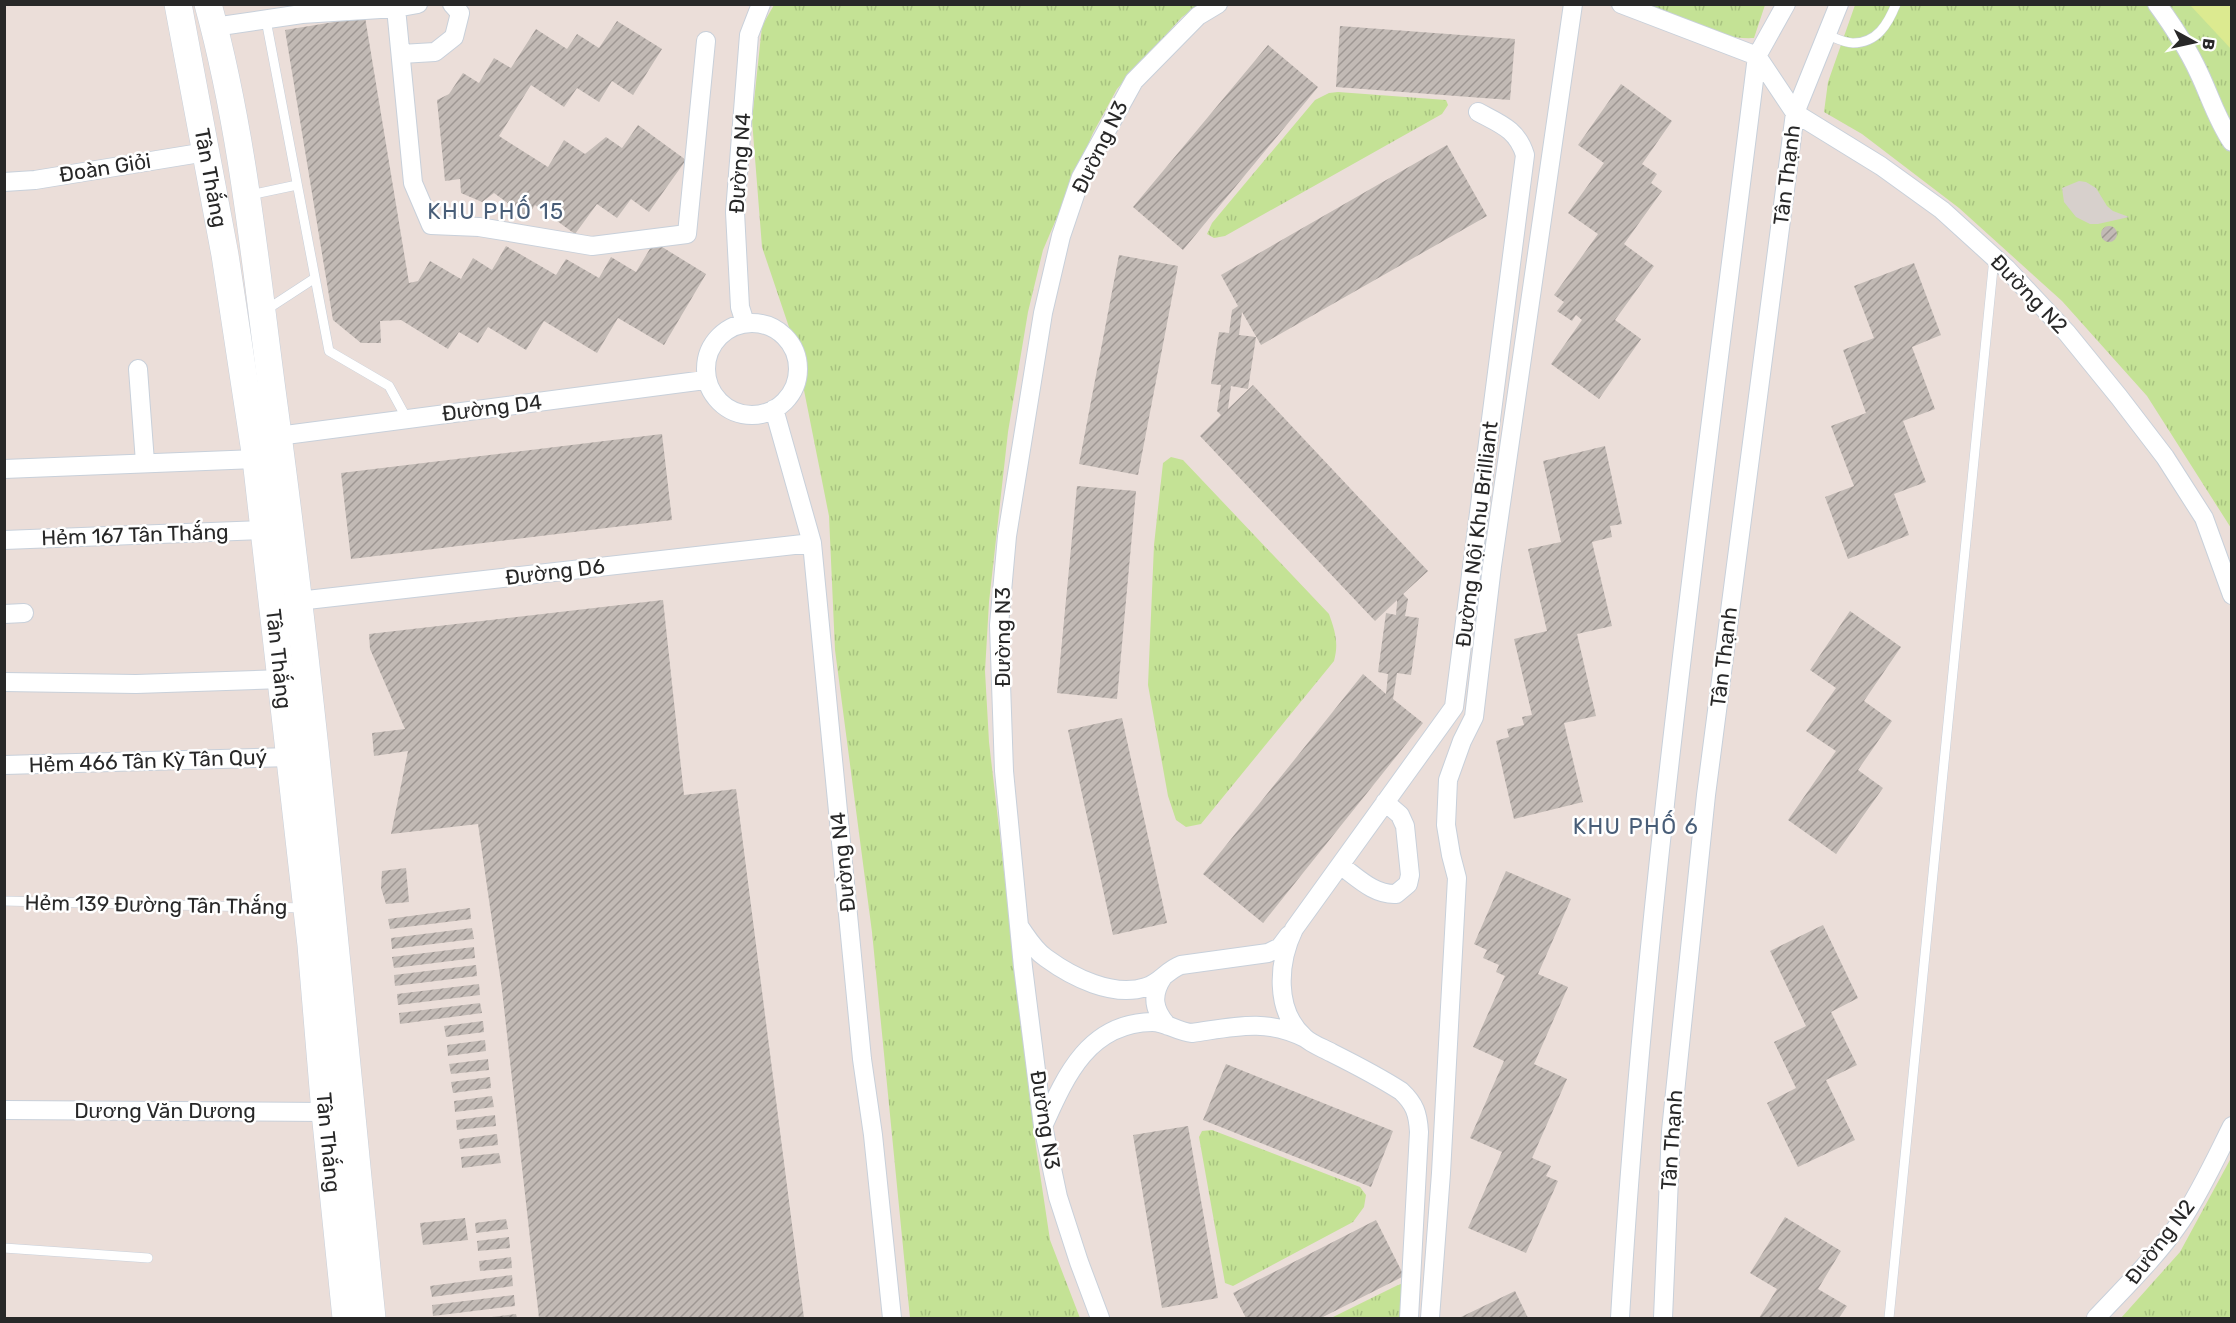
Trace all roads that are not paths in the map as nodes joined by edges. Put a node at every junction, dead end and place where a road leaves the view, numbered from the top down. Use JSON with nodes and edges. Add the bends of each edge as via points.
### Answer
{"nodes":[{"id":1,"x":178,"y":4,"type":"edge"},
{"id":2,"x":418,"y":4,"type":"edge"},
{"id":3,"x":452,"y":4,"type":"edge"},
{"id":4,"x":761,"y":4,"type":"edge"},
{"id":5,"x":1218,"y":4,"type":"edge"},
{"id":6,"x":1573,"y":4,"type":"edge"},
{"id":7,"x":1621,"y":4,"type":"edge"},
{"id":8,"x":1839,"y":4,"type":"edge"},
{"id":9,"x":1896,"y":4,"type":"edge"},
{"id":10,"x":2157,"y":4,"type":"edge"},
{"id":11,"x":1785,"y":5,"type":"edge"},
{"id":12,"x":396,"y":8,"type":"junction"},
{"id":13,"x":211,"y":16,"type":"edge"},
{"id":14,"x":266,"y":20,"type":"junction"},
{"id":15,"x":1825,"y":34,"type":"junction"},
{"id":16,"x":706,"y":42,"type":"dead end"},
{"id":17,"x":401,"y":54,"type":"junction"},
{"id":18,"x":1757,"y":56,"type":"junction"},
{"id":19,"x":1479,"y":112,"type":"dead end"},
{"id":20,"x":1795,"y":113,"type":"junction"},
{"id":21,"x":2232,"y":142,"type":"edge"},
{"id":22,"x":206,"y":152,"type":"junction"},
{"id":23,"x":4,"y":182,"type":"edge"},
{"id":24,"x":297,"y":185,"type":"junction"},
{"id":25,"x":246,"y":196,"type":"junction"},
{"id":26,"x":1994,"y":257,"type":"junction"},
{"id":27,"x":315,"y":278,"type":"junction"},
{"id":28,"x":262,"y":313,"type":"junction"},
{"id":29,"x":746,"y":323,"type":"junction"},
{"id":30,"x":138,"y":369,"type":"dead end"},
{"id":31,"x":705,"y":380,"type":"junction"},
{"id":32,"x":774,"y":409,"type":"junction"},
{"id":33,"x":407,"y":419,"type":"junction"},
{"id":34,"x":267,"y":448,"type":"junction"},
{"id":35,"x":145,"y":462,"type":"junction"},
{"id":36,"x":4,"y":468,"type":"edge"},
{"id":37,"x":277,"y":530,"type":"junction"},
{"id":38,"x":4,"y":540,"type":"edge"},
{"id":39,"x":812,"y":543,"type":"junction"},
{"id":40,"x":2232,"y":596,"type":"edge"},
{"id":41,"x":286,"y":603,"type":"junction"},
{"id":42,"x":24,"y":613,"type":"dead end"},
{"id":43,"x":4,"y":614,"type":"edge"},
{"id":44,"x":282,"y":680,"type":"junction"},
{"id":45,"x":4,"y":682,"type":"edge"},
{"id":46,"x":291,"y":757,"type":"junction"},
{"id":47,"x":4,"y":765,"type":"edge"},
{"id":48,"x":1386,"y":802,"type":"junction"},
{"id":49,"x":1340,"y":865,"type":"junction"},
{"id":50,"x":4,"y":901,"type":"edge"},
{"id":51,"x":307,"y":908,"type":"junction"},
{"id":52,"x":1018,"y":925,"type":"junction"},
{"id":53,"x":1294,"y":929,"type":"junction"},
{"id":54,"x":1261,"y":955,"type":"junction"},
{"id":55,"x":1282,"y":970,"type":"junction"},
{"id":56,"x":1163,"y":976,"type":"junction"},
{"id":57,"x":1284,"y":1001,"type":"junction"},
{"id":58,"x":1262,"y":1024,"type":"junction"},
{"id":59,"x":1168,"y":1026,"type":"junction"},
{"id":60,"x":1305,"y":1038,"type":"junction"},
{"id":61,"x":4,"y":1110,"type":"edge"},
{"id":62,"x":325,"y":1112,"type":"junction"},
{"id":63,"x":1043,"y":1126,"type":"junction"},
{"id":64,"x":2232,"y":1126,"type":"edge"},
{"id":65,"x":4,"y":1248,"type":"edge"},
{"id":66,"x":148,"y":1258,"type":"dead end"},
{"id":67,"x":346,"y":1318,"type":"edge"},
{"id":68,"x":372,"y":1318,"type":"edge"},
{"id":69,"x":892,"y":1318,"type":"edge"},
{"id":70,"x":1101,"y":1318,"type":"edge"},
{"id":71,"x":1409,"y":1318,"type":"edge"},
{"id":72,"x":1430,"y":1318,"type":"edge"},
{"id":73,"x":1620,"y":1318,"type":"edge"},
{"id":74,"x":1663,"y":1318,"type":"edge"},
{"id":75,"x":1889,"y":1318,"type":"edge"},
{"id":76,"x":2096,"y":1318,"type":"edge"}],
"edges":[{"from":1,"to":22,"type":"street","name":"Tân Thắng"},
{"from":2,"to":12,"type":"street"},
{"from":3,"to":17,"type":"street","via":[[460,14],[453,37],[435,52]]},
{"from":4,"to":29,"type":"street","name":"Đường N4","via":[[749,35],[735,212],[740,307]]},
{"from":5,"to":52,"type":"street","name":"Đường N3","via":[[1198,16],[1134,81],[1104,132],[1081,177],[1061,236],[1043,313],[1006,536],[999,625],[1004,771]]},
{"from":6,"to":72,"type":"street","via":[[1474,717],[1448,780],[1446,825],[1457,878]]},
{"from":7,"to":18,"type":"street"},
{"from":8,"to":15,"type":"street","name":"Tân Thạnh"},
{"from":9,"to":15,"type":"lane","via":[[1885,28],[1873,38],[1852,43]]},
{"from":10,"to":21,"type":"street","via":[[2200,74]]},
{"from":11,"to":18,"type":"street","name":"Tân Thạnh"},
{"from":12,"to":14,"type":"street"},
{"from":12,"to":17,"type":"street"},
{"from":13,"to":14,"type":"street"},
{"from":13,"to":25,"type":"street","name":"Tân Thắng"},
{"from":14,"to":24,"type":"lane"},
{"from":15,"to":20,"type":"street","name":"Tân Thạnh"},
{"from":16,"to":17,"type":"street","via":[[687,234],[592,246],[479,227],[431,225],[413,183]]},
{"from":18,"to":20,"type":"street","name":"Đường N2"},
{"from":18,"to":73,"type":"street","name":"Tân Thạnh","via":[[1665,800],[1628,1182]]},
{"from":19,"to":48,"type":"street","name":"Đường Nội Khu Brilliant","via":[[1512,131],[1525,154],[1456,695],[1454,707]]},
{"from":20,"to":26,"type":"street","name":"Đường N2","via":[[1881,166],[1942,210]]},
{"from":20,"to":74,"type":"street","name":"Tân Thạnh","via":[[1706,795],[1671,1131]]},
{"from":22,"to":23,"type":"street","name":"Đoàn Giỏi"},
{"from":22,"to":34,"type":"street","name":"Tân Thắng"},
{"from":24,"to":25,"type":"lane"},
{"from":24,"to":27,"type":"lane"},
{"from":25,"to":28,"type":"street","name":"Tân Thắng"},
{"from":26,"to":40,"type":"street","name":"Đường N2","via":[[2067,333],[2165,458],[2204,518]]},
{"from":26,"to":75,"type":"lane"},
{"from":27,"to":28,"type":"lane"},
{"from":27,"to":33,"type":"lane","via":[[329,351],[389,386]]},
{"from":28,"to":34,"type":"street","name":"Tân Thắng"},
{"from":29,"to":31,"type":"street","via":[[728,329],[717,339],[709,351]]},
{"from":29,"to":32,"type":"street","via":[[771,326],[783,334],[797,360],[793,390]]},
{"from":30,"to":35,"type":"street"},
{"from":31,"to":32,"type":"street","via":[[725,407],[740,414],[755,415]]},
{"from":31,"to":33,"type":"street","name":"Đường D4"},
{"from":32,"to":39,"type":"street","name":"Đường N4"},
{"from":33,"to":34,"type":"street","name":"Đường D4"},
{"from":34,"to":35,"type":"street","name":"Đường D4"},
{"from":34,"to":37,"type":"street","name":"Tân Thắng"},
{"from":35,"to":36,"type":"street","name":"Đường D4"},
{"from":37,"to":38,"type":"street","name":"Hẻm 167 Tân Thắng"},
{"from":37,"to":41,"type":"street","name":"Tân Thắng"},
{"from":39,"to":41,"type":"street","name":"Đường D6"},
{"from":39,"to":69,"type":"street","name":"Đường N4","via":[[862,1059]]},
{"from":41,"to":44,"type":"street","name":"Tân Thắng"},
{"from":41,"to":68,"type":"street","name":"Tân Thắng"},
{"from":42,"to":43,"type":"street"},
{"from":44,"to":45,"type":"street"},
{"from":44,"to":46,"type":"street","name":"Tân Thắng"},
{"from":46,"to":47,"type":"street","name":"Hẻm 466 Tân Kỳ Tân Quý"},
{"from":46,"to":51,"type":"street","name":"Tân Thắng"},
{"from":48,"to":49,"type":"street","name":"Đường Nội Khu Brilliant"},
{"from":48,"to":49,"type":"street","via":[[1405,826],[1408,884],[1396,894],[1385,894]]},
{"from":49,"to":53,"type":"street","name":"Đường Nội Khu Brilliant"},
{"from":50,"to":51,"type":"lane","name":"Hẻm 139 Đường Tân Thắng"},
{"from":51,"to":62,"type":"street","name":"Tân Thắng"},
{"from":52,"to":56,"type":"street","name":"Đường Nội Khu Brilliant","via":[[1045,957],[1088,981],[1115,990],[1132,990],[1155,983]]},
{"from":52,"to":63,"type":"street","name":"Đường N3"},
{"from":53,"to":54,"type":"street","name":"Đường Nội Khu Brilliant","via":[[1280,947]]},
{"from":53,"to":55,"type":"street","name":"Đường Nội Khu Brilliant","via":[[1285,948]]},
{"from":54,"to":55,"type":"street","via":[[1272,959]]},
{"from":54,"to":56,"type":"street","name":"Đường Nội Khu Brilliant","via":[[1180,965]]},
{"from":55,"to":57,"type":"street","name":"Đường Nội Khu Brilliant"},
{"from":56,"to":59,"type":"street","via":[[1155,1002],[1159,1017]]},
{"from":57,"to":58,"type":"street","via":[[1277,1014]]},
{"from":57,"to":60,"type":"street","name":"Đường Nội Khu Brilliant","via":[[1288,1015]]},
{"from":58,"to":59,"type":"street","name":"Đường Nội Khu Brilliant","via":[[1192,1033]]},
{"from":58,"to":60,"type":"street","name":"Đường Nội Khu Brilliant"},
{"from":59,"to":63,"type":"street","name":"Đường Nội Khu Brilliant","via":[[1153,1022],[1129,1025],[1087,1049],[1063,1081]]},
{"from":60,"to":71,"type":"street","name":"Đường Nội Khu Brilliant","via":[[1401,1091],[1418,1114]]},
{"from":61,"to":62,"type":"street","name":"Dương Văn Dương"},
{"from":62,"to":67,"type":"street","name":"Tân Thắng"},
{"from":63,"to":70,"type":"street","name":"Đường N3","via":[[1058,1197]]},
{"from":64,"to":76,"type":"street","name":"Đường N2","via":[[2181,1221]]},
{"from":65,"to":66,"type":"lane"}]}
